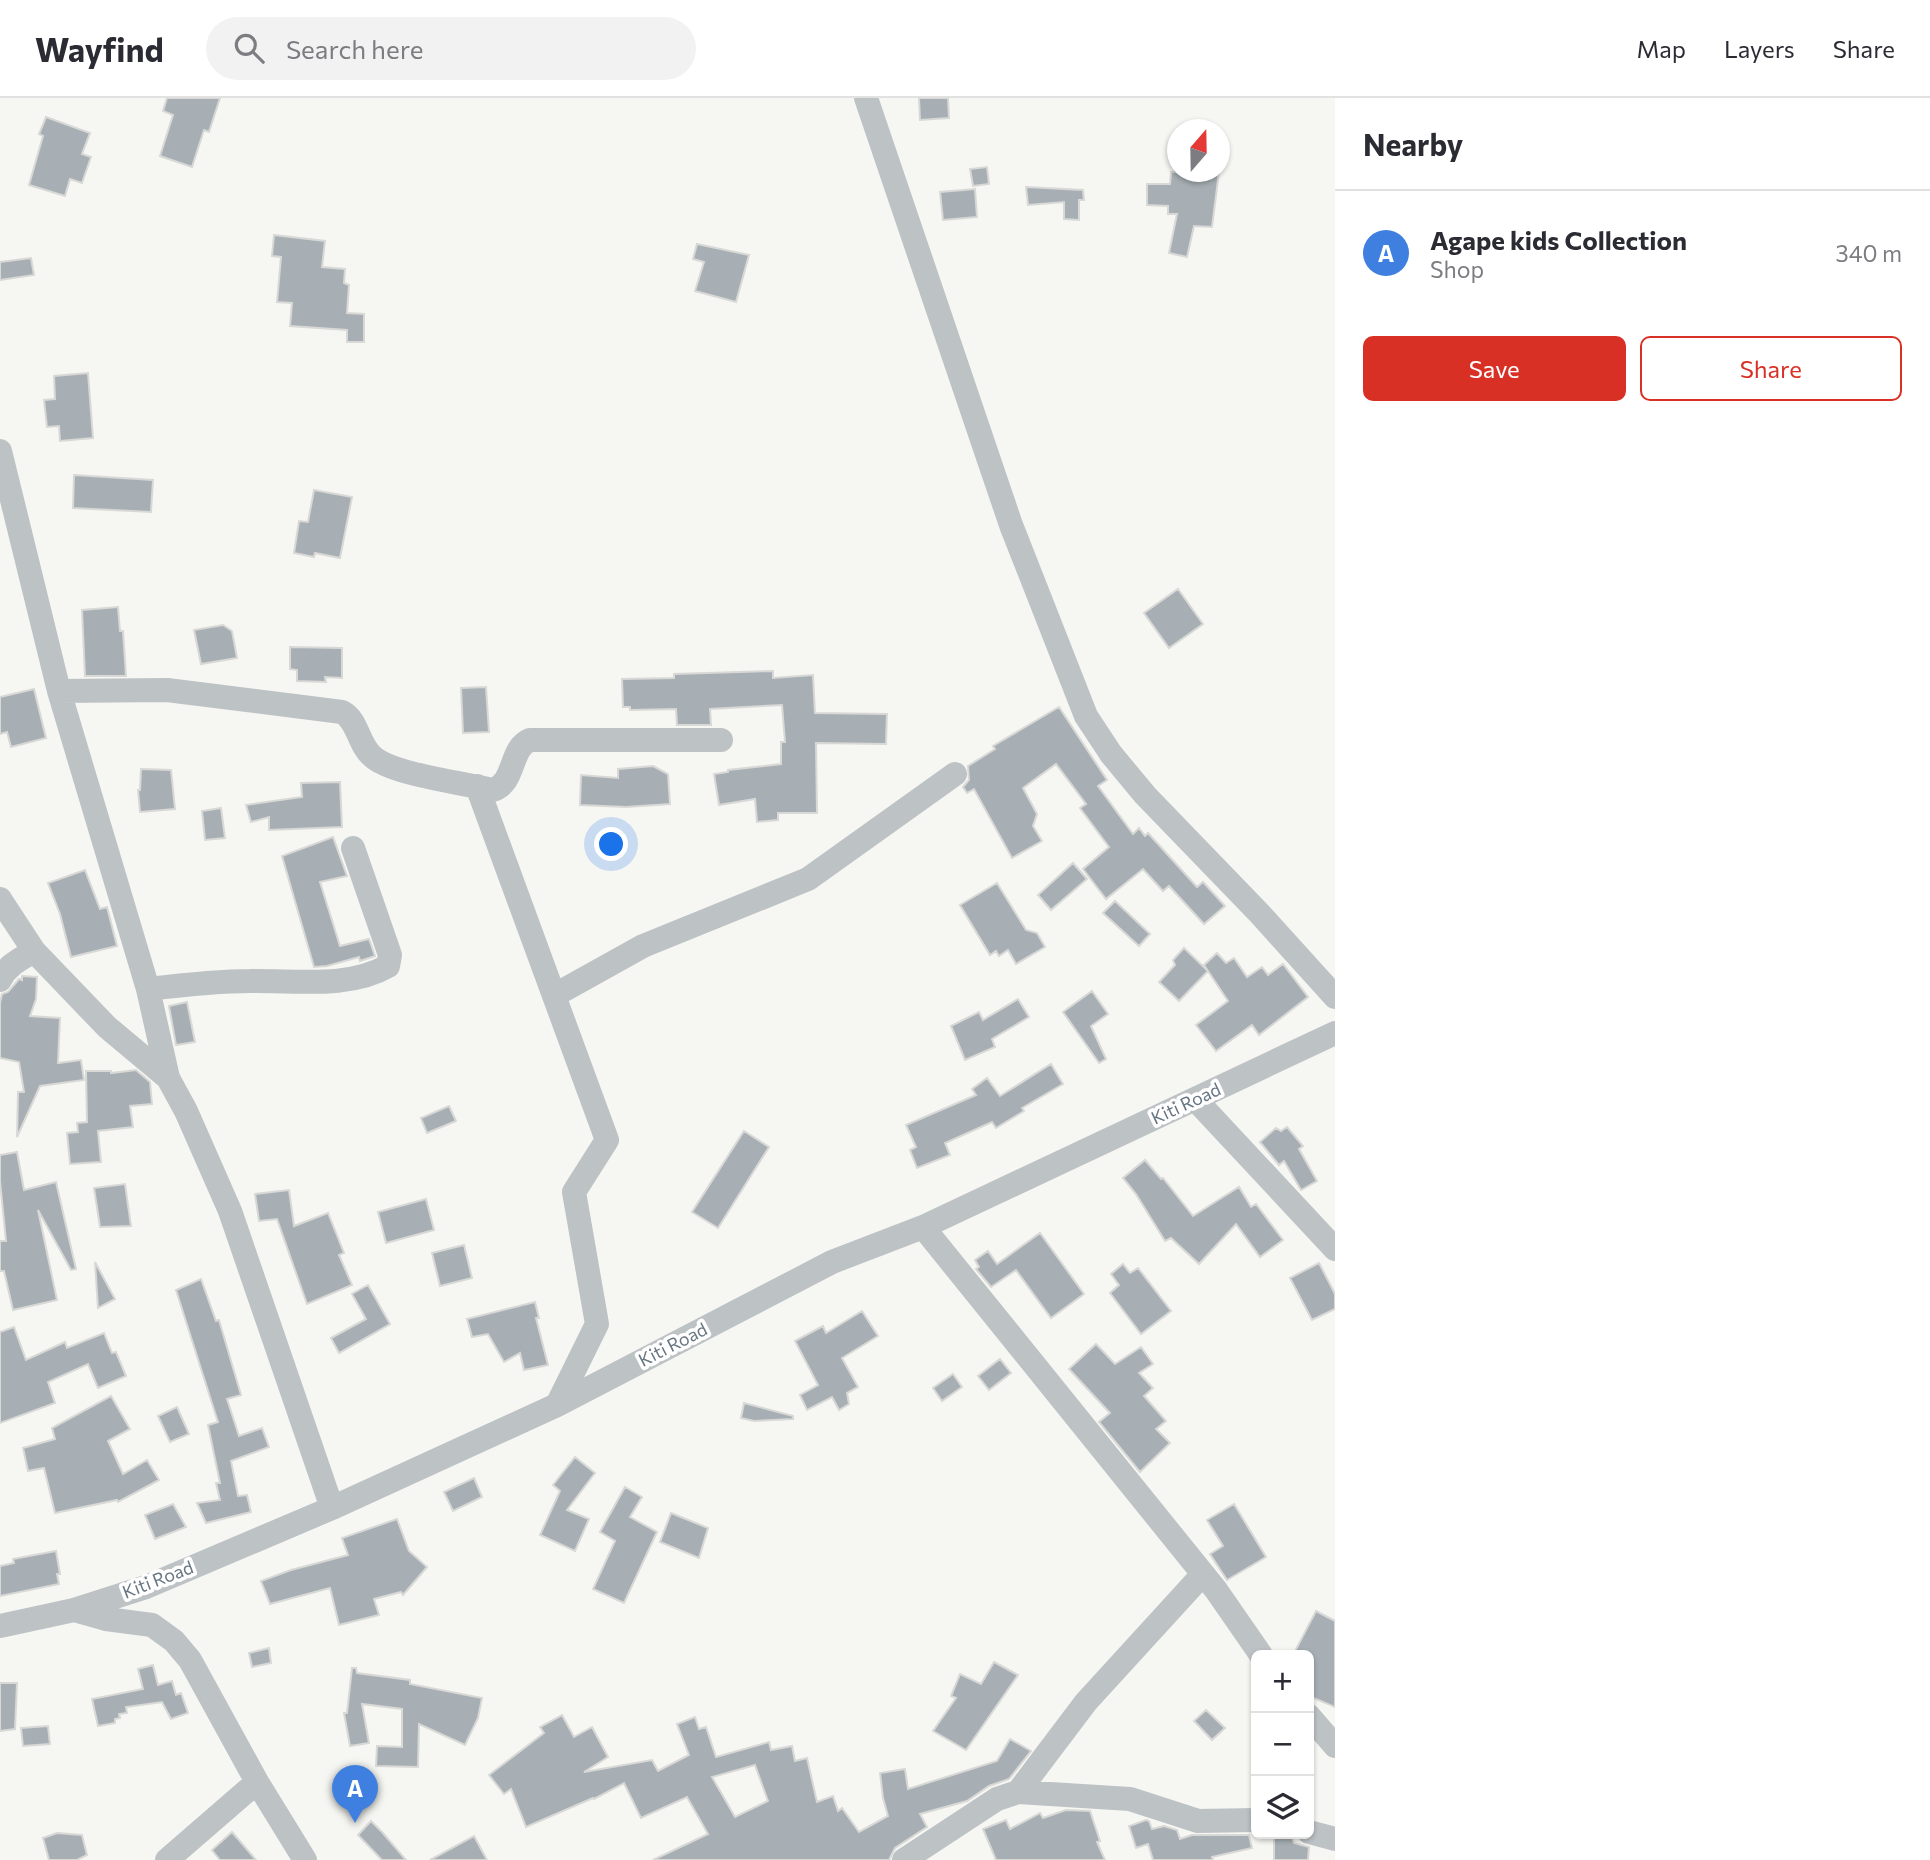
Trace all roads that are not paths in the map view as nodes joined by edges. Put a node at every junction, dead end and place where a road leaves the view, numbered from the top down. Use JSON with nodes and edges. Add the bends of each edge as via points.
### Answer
{"nodes":[{"id":1,"x":866,"y":98,"type":"edge"},
{"id":2,"x":0,"y":451,"type":"edge"},
{"id":3,"x":59,"y":691,"type":"junction"},
{"id":4,"x":721,"y":740,"type":"dead end"},
{"id":5,"x":955,"y":774,"type":"dead end"},
{"id":6,"x":477,"y":786,"type":"junction"},
{"id":7,"x":353,"y":848,"type":"dead end"},
{"id":8,"x":0,"y":899,"type":"edge"},
{"id":9,"x":34,"y":951,"type":"junction"},
{"id":10,"x":0,"y":980,"type":"edge"},
{"id":11,"x":148,"y":989,"type":"junction"},
{"id":12,"x":555,"y":995,"type":"junction"},
{"id":13,"x":1335,"y":997,"type":"edge"},
{"id":14,"x":1335,"y":1033,"type":"edge"},
{"id":15,"x":168,"y":1078,"type":"junction"},
{"id":16,"x":1195,"y":1100,"type":"junction"},
{"id":17,"x":923,"y":1227,"type":"junction"},
{"id":18,"x":1335,"y":1249,"type":"edge"},
{"id":19,"x":557,"y":1405,"type":"junction"},
{"id":20,"x":332,"y":1508,"type":"junction"},
{"id":21,"x":1203,"y":1574,"type":"junction"},
{"id":22,"x":74,"y":1610,"type":"junction"},
{"id":23,"x":0,"y":1626,"type":"edge"},
{"id":24,"x":1258,"y":1650,"type":"edge"},
{"id":25,"x":1314,"y":1722,"type":"edge"},
{"id":26,"x":1335,"y":1746,"type":"edge"},
{"id":27,"x":257,"y":1782,"type":"junction"},
{"id":28,"x":1018,"y":1792,"type":"junction"},
{"id":29,"x":1251,"y":1820,"type":"edge"},
{"id":30,"x":1314,"y":1833,"type":"edge"},
{"id":31,"x":1335,"y":1839,"type":"edge"},
{"id":32,"x":167,"y":1860,"type":"edge"},
{"id":33,"x":305,"y":1860,"type":"edge"},
{"id":34,"x":904,"y":1860,"type":"edge"}],
"edges":[{"from":1,"to":13,"type":"street","via":[[1011,525],[1086,716],[1145,795]]},
{"from":2,"to":3,"type":"street"},
{"from":3,"to":6,"type":"street","via":[[167,690],[334,710],[347,715],[377,761]]},
{"from":3,"to":11,"type":"street"},
{"from":4,"to":6,"type":"street","via":[[530,740],[520,747],[502,785],[492,790]]},
{"from":5,"to":12,"type":"street","via":[[808,879],[643,946]]},
{"from":6,"to":12,"type":"street"},
{"from":7,"to":11,"type":"street","via":[[390,955],[388,966],[373,975],[327,981],[208,982]]},
{"from":8,"to":9,"type":"street"},
{"from":9,"to":10,"type":"street","via":[[13,964]]},
{"from":9,"to":15,"type":"street","via":[[107,1027]]},
{"from":11,"to":15,"type":"street"},
{"from":12,"to":19,"type":"street","via":[[607,1140],[574,1192],[597,1324]]},
{"from":14,"to":16,"type":"street","name":"Kiti Road"},
{"from":15,"to":20,"type":"street","via":[[230,1211]]},
{"from":16,"to":17,"type":"street","name":"Kiti Road"},
{"from":16,"to":18,"type":"street"},
{"from":17,"to":19,"type":"street","name":"Kiti Road","via":[[832,1262]]},
{"from":17,"to":21,"type":"street"},
{"from":19,"to":20,"type":"street","name":"Kiti Road"},
{"from":20,"to":22,"type":"street","name":"Kiti Road","via":[[156,1583]]},
{"from":21,"to":24,"type":"street"},
{"from":21,"to":28,"type":"street","via":[[1086,1703]]},
{"from":22,"to":23,"type":"street","name":"Kiti Road"},
{"from":22,"to":27,"type":"street","via":[[152,1625],[174,1641],[190,1660]]},
{"from":25,"to":26,"type":"street"},
{"from":27,"to":32,"type":"street"},
{"from":27,"to":33,"type":"street"},
{"from":28,"to":29,"type":"street","via":[[1130,1799],[1198,1821]]},
{"from":28,"to":34,"type":"street","via":[[997,1798]]},
{"from":30,"to":31,"type":"street"}]}
